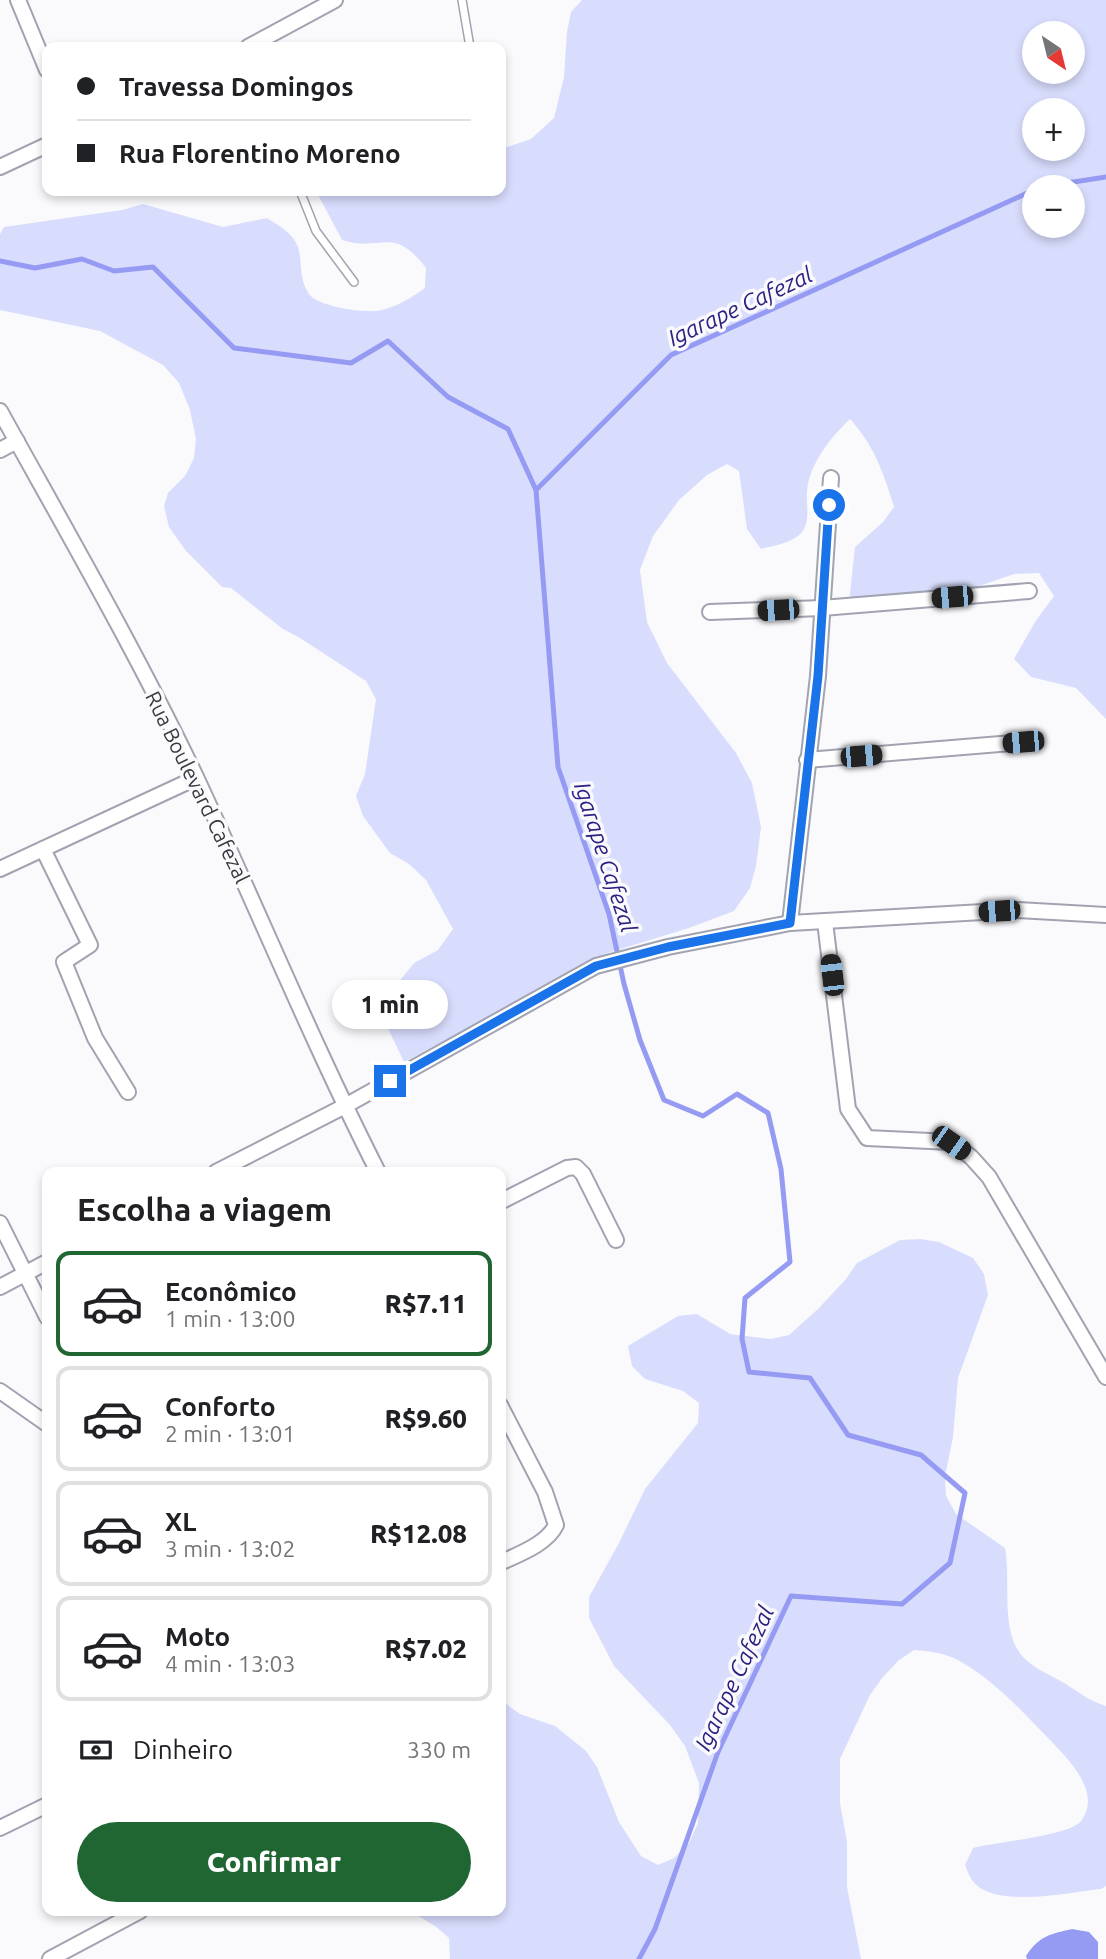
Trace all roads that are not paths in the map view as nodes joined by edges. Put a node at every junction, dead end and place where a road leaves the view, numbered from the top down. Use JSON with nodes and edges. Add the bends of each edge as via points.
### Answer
{"nodes":[{"id":1,"x":18,"y":0,"type":"edge"},
{"id":2,"x":335,"y":0,"type":"edge"},
{"id":3,"x":462,"y":0,"type":"edge"},
{"id":4,"x":257,"y":42,"type":"edge"},
{"id":5,"x":469,"y":42,"type":"edge"},
{"id":6,"x":42,"y":57,"type":"edge"},
{"id":7,"x":42,"y":147,"type":"edge"},
{"id":8,"x":0,"y":167,"type":"edge"},
{"id":9,"x":302,"y":196,"type":"edge"},
{"id":10,"x":354,"y":282,"type":"dead end"},
{"id":11,"x":0,"y":411,"type":"edge"},
{"id":12,"x":17,"y":441,"type":"junction"},
{"id":13,"x":0,"y":450,"type":"edge"},
{"id":14,"x":831,"y":478,"type":"dead end"},
{"id":15,"x":1029,"y":591,"type":"dead end"},
{"id":16,"x":822,"y":608,"type":"junction"},
{"id":17,"x":710,"y":612,"type":"dead end"},
{"id":18,"x":1023,"y":742,"type":"dead end"},
{"id":19,"x":807,"y":760,"type":"junction"},
{"id":20,"x":196,"y":778,"type":"junction"},
{"id":21,"x":43,"y":849,"type":"junction"},
{"id":22,"x":0,"y":869,"type":"edge"},
{"id":23,"x":1106,"y":915,"type":"edge"},
{"id":24,"x":825,"y":922,"type":"junction"},
{"id":25,"x":790,"y":923,"type":"junction"},
{"id":26,"x":128,"y":1092,"type":"dead end"},
{"id":27,"x":345,"y":1106,"type":"junction"},
{"id":28,"x":226,"y":1167,"type":"edge"},
{"id":29,"x":376,"y":1167,"type":"edge"},
{"id":30,"x":506,"y":1199,"type":"edge"},
{"id":31,"x":0,"y":1223,"type":"edge"},
{"id":32,"x":616,"y":1240,"type":"dead end"},
{"id":33,"x":42,"y":1264,"type":"edge"},
{"id":34,"x":25,"y":1273,"type":"junction"},
{"id":35,"x":0,"y":1287,"type":"edge"},
{"id":36,"x":42,"y":1307,"type":"edge"},
{"id":37,"x":1106,"y":1377,"type":"edge"},
{"id":38,"x":0,"y":1391,"type":"edge"},
{"id":39,"x":506,"y":1417,"type":"edge"},
{"id":40,"x":42,"y":1420,"type":"edge"},
{"id":41,"x":506,"y":1560,"type":"edge"},
{"id":42,"x":42,"y":1807,"type":"edge"},
{"id":43,"x":0,"y":1828,"type":"edge"},
{"id":44,"x":131,"y":1916,"type":"edge"},
{"id":45,"x":50,"y":1959,"type":"edge"}],
"edges":[{"from":1,"to":6,"type":"street"},
{"from":2,"to":4,"type":"street"},
{"from":3,"to":5,"type":"lane"},
{"from":7,"to":8,"type":"street"},
{"from":9,"to":10,"type":"lane","via":[[316,231]]},
{"from":11,"to":12,"type":"street","name":"Rua Boulevard Cafezal"},
{"from":12,"to":13,"type":"street"},
{"from":12,"to":20,"type":"street","name":"Rua Boulevard Cafezal","via":[[116,619]]},
{"from":14,"to":16,"type":"street"},
{"from":15,"to":16,"type":"street"},
{"from":16,"to":17,"type":"street"},
{"from":16,"to":19,"type":"street"},
{"from":18,"to":19,"type":"street"},
{"from":19,"to":25,"type":"street"},
{"from":20,"to":21,"type":"street"},
{"from":20,"to":27,"type":"street","name":"Rua Boulevard Cafezal"},
{"from":21,"to":22,"type":"street"},
{"from":21,"to":26,"type":"street","via":[[90,946],[64,962],[95,1038]]},
{"from":23,"to":24,"type":"street","via":[[1018,910]]},
{"from":24,"to":25,"type":"street"},
{"from":24,"to":37,"type":"street","via":[[848,1110],[859,1128],[867,1138],[951,1143],[971,1157],[989,1177]]},
{"from":25,"to":27,"type":"street","via":[[596,966]]},
{"from":27,"to":28,"type":"street"},
{"from":27,"to":29,"type":"street","name":"Rua Boulevard Cafezal"},
{"from":30,"to":32,"type":"street","via":[[576,1167]]},
{"from":31,"to":34,"type":"street"},
{"from":33,"to":34,"type":"street"},
{"from":34,"to":35,"type":"street"},
{"from":34,"to":36,"type":"street"},
{"from":38,"to":40,"type":"street"},
{"from":39,"to":41,"type":"street","via":[[545,1492],[556,1525],[540,1542]]},
{"from":42,"to":43,"type":"street"},
{"from":44,"to":45,"type":"street"}]}
